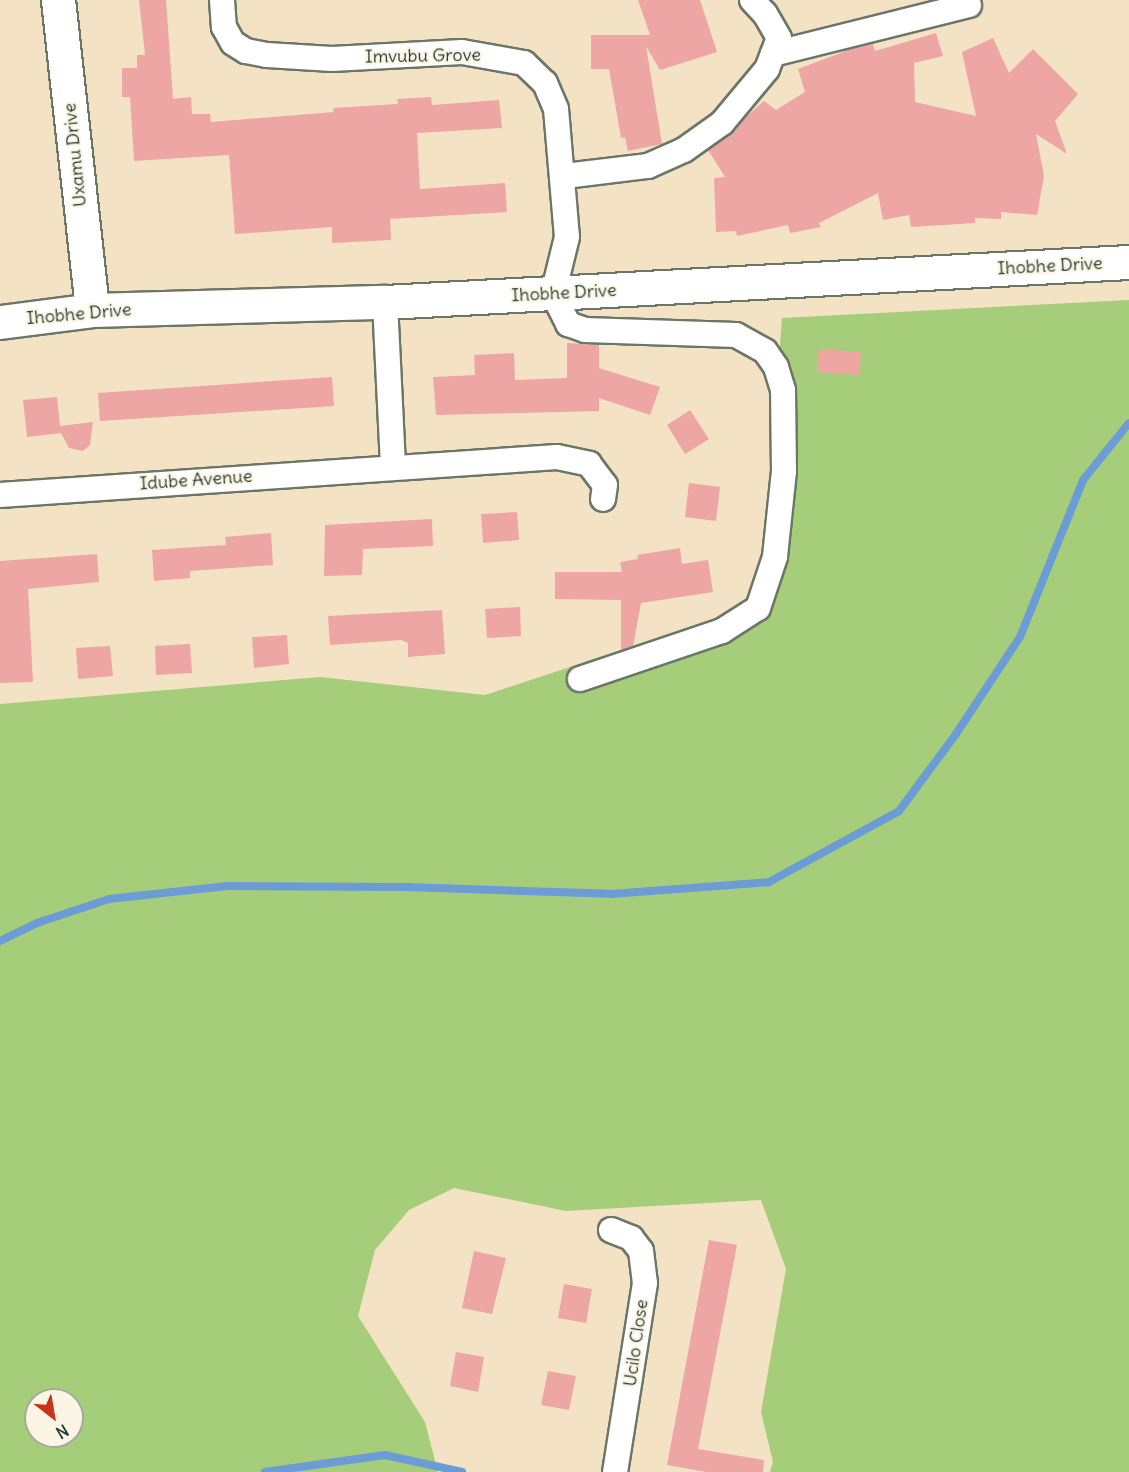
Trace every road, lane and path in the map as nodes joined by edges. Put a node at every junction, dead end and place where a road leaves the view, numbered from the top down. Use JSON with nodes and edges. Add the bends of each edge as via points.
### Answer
{"nodes":[{"id":1,"x":58,"y":0,"type":"edge"},
{"id":2,"x":222,"y":0,"type":"edge"},
{"id":3,"x":752,"y":0,"type":"edge"},
{"id":4,"x":969,"y":5,"type":"dead end"},
{"id":5,"x":773,"y":54,"type":"junction"},
{"id":6,"x":565,"y":176,"type":"junction"},
{"id":7,"x":1129,"y":262,"type":"edge"},
{"id":8,"x":553,"y":294,"type":"junction"},
{"id":9,"x":386,"y":302,"type":"junction"},
{"id":10,"x":92,"y":310,"type":"junction"},
{"id":11,"x":0,"y":322,"type":"edge"},
{"id":12,"x":393,"y":466,"type":"junction"},
{"id":13,"x":0,"y":495,"type":"edge"},
{"id":14,"x":603,"y":499,"type":"dead end"},
{"id":15,"x":580,"y":679,"type":"dead end"},
{"id":16,"x":611,"y":1230,"type":"dead end"},
{"id":17,"x":615,"y":1472,"type":"edge"}],
"edges":[{"from":1,"to":10,"type":"street","name":"Uxamu Drive"},
{"from":2,"to":6,"type":"street","name":"Imvubu Grove","via":[[224,27],[233,43],[246,51],[332,59],[462,52],[524,63],[545,83],[556,109]]},
{"from":3,"to":5,"type":"street","via":[[779,38]]},
{"from":4,"to":5,"type":"street"},
{"from":5,"to":6,"type":"street","via":[[767,69],[741,104],[684,150],[648,166]]},
{"from":6,"to":8,"type":"street","name":"Imvubu Grove","via":[[567,237]]},
{"from":7,"to":8,"type":"street","name":"Ihobhe Drive"},
{"from":8,"to":9,"type":"street","name":"Ihobhe Drive"},
{"from":8,"to":15,"type":"street","via":[[568,324],[585,330],[736,335],[765,351],[783,390],[784,471],[775,556],[758,608],[722,632]]},
{"from":9,"to":10,"type":"street","name":"Ihobhe Drive"},
{"from":9,"to":12,"type":"street"},
{"from":10,"to":11,"type":"street","name":"Ihobhe Drive"},
{"from":12,"to":13,"type":"street","name":"Idube Avenue"},
{"from":12,"to":14,"type":"street","name":"Idube Avenue","via":[[557,457],[589,464],[605,485]]},
{"from":16,"to":17,"type":"street","name":"Ucilo Close","via":[[631,1239],[641,1251],[645,1283]]}]}
